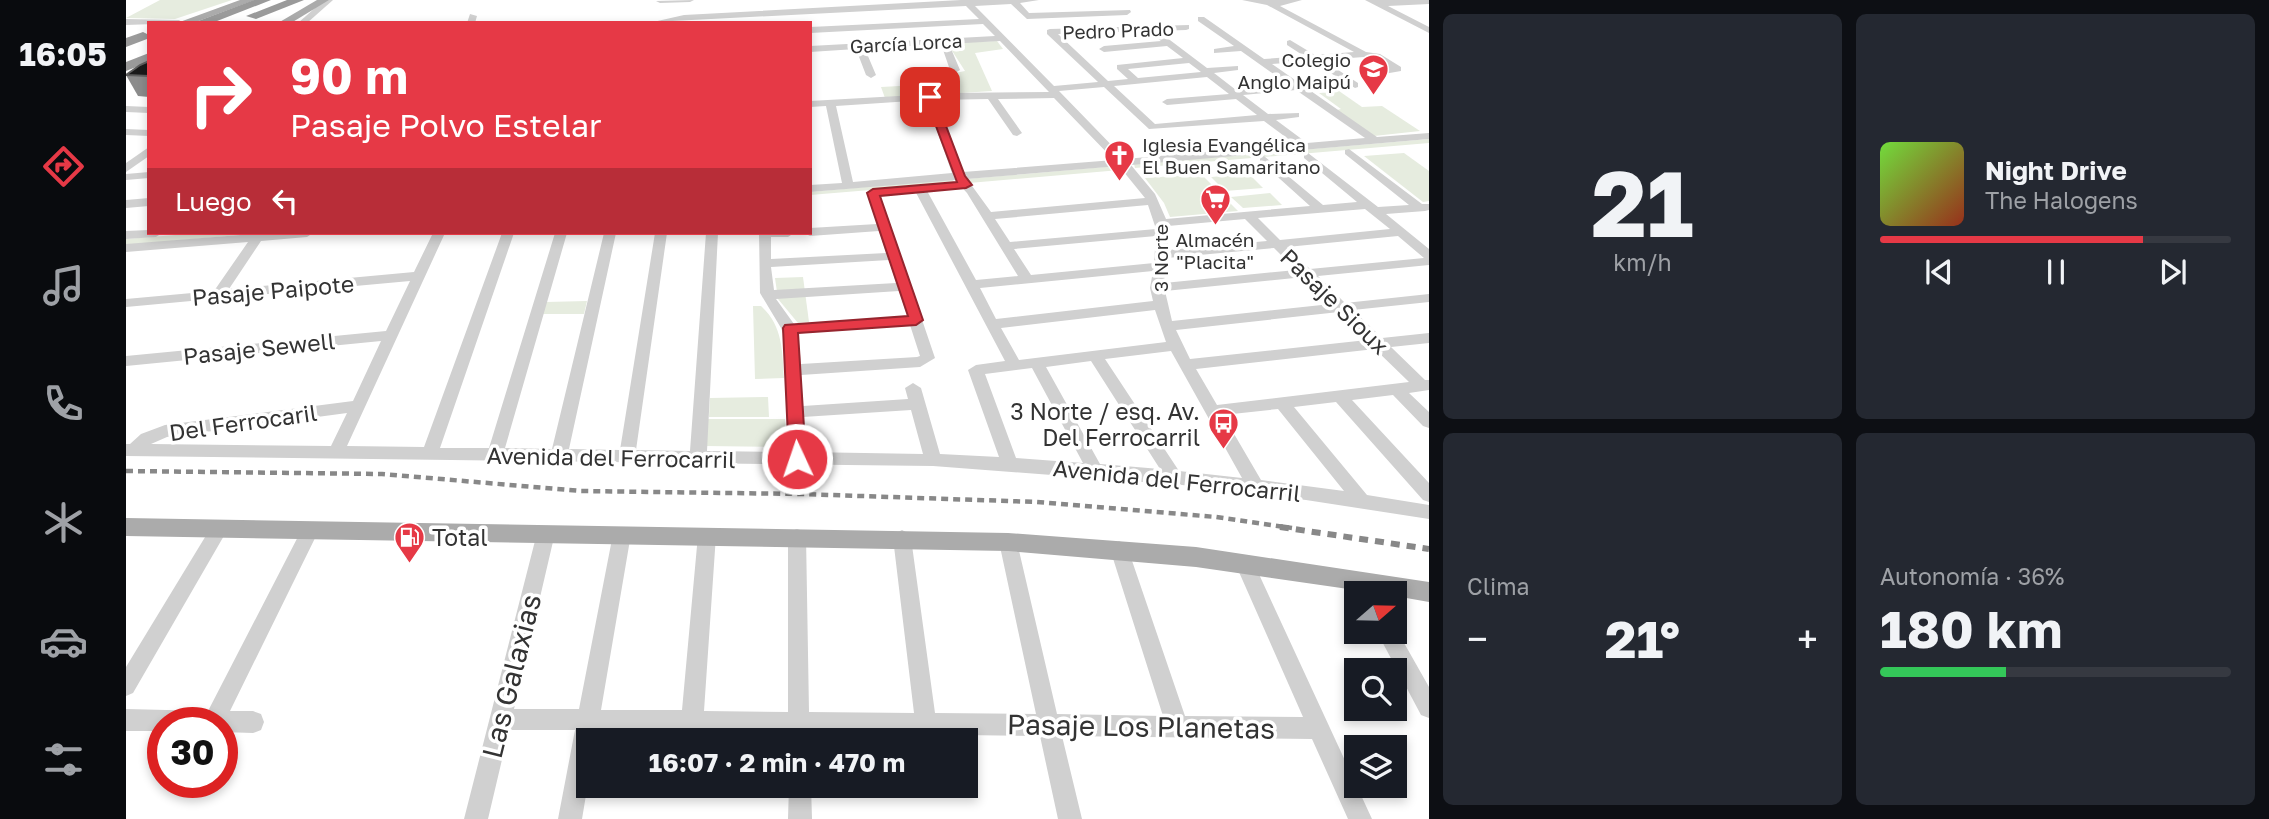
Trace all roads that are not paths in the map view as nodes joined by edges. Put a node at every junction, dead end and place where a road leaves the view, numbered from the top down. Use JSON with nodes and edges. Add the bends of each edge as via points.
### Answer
{"nodes":[{"id":1,"x":250,"y":0,"type":"edge"},
{"id":2,"x":265,"y":0,"type":"edge"},
{"id":3,"x":298,"y":0,"type":"edge"},
{"id":4,"x":326,"y":0,"type":"edge"},
{"id":5,"x":690,"y":0,"type":"edge"},
{"id":6,"x":1035,"y":0,"type":"edge"},
{"id":7,"x":1116,"y":0,"type":"edge"},
{"id":8,"x":1246,"y":0,"type":"edge"},
{"id":9,"x":1298,"y":0,"type":"edge"},
{"id":10,"x":660,"y":1,"type":"edge"},
{"id":11,"x":967,"y":2,"type":"edge"},
{"id":12,"x":1373,"y":2,"type":"edge"},
{"id":13,"x":1429,"y":2,"type":"edge"},
{"id":14,"x":1015,"y":3,"type":"junction"},
{"id":15,"x":1269,"y":3,"type":"junction"},
{"id":16,"x":823,"y":11,"type":"junction"},
{"id":17,"x":1429,"y":18,"type":"edge"},
{"id":18,"x":1201,"y":19,"type":"dead end"},
{"id":19,"x":1407,"y":19,"type":"junction"},
{"id":20,"x":187,"y":21,"type":"edge"},
{"id":21,"x":205,"y":21,"type":"edge"},
{"id":22,"x":238,"y":21,"type":"edge"},
{"id":23,"x":287,"y":21,"type":"edge"},
{"id":24,"x":304,"y":21,"type":"edge"},
{"id":25,"x":657,"y":21,"type":"edge"},
{"id":26,"x":664,"y":21,"type":"edge"},
{"id":27,"x":126,"y":22,"type":"edge"},
{"id":28,"x":147,"y":22,"type":"edge"},
{"id":29,"x":985,"y":22,"type":"junction"},
{"id":30,"x":1186,"y":27,"type":"dead end"},
{"id":31,"x":1149,"y":28,"type":"junction"},
{"id":32,"x":831,"y":29,"type":"junction"},
{"id":33,"x":812,"y":30,"type":"edge"},
{"id":34,"x":1429,"y":30,"type":"edge"},
{"id":35,"x":147,"y":37,"type":"edge"},
{"id":36,"x":1002,"y":38,"type":"junction"},
{"id":37,"x":944,"y":41,"type":"junction"},
{"id":38,"x":126,"y":42,"type":"edge"},
{"id":39,"x":1169,"y":43,"type":"junction"},
{"id":40,"x":1290,"y":43,"type":"dead end"},
{"id":41,"x":859,"y":46,"type":"junction"},
{"id":42,"x":812,"y":48,"type":"edge"},
{"id":43,"x":1243,"y":48,"type":"junction"},
{"id":44,"x":1104,"y":49,"type":"dead end"},
{"id":45,"x":126,"y":50,"type":"edge"},
{"id":46,"x":1217,"y":51,"type":"dead end"},
{"id":47,"x":1364,"y":54,"type":"junction"},
{"id":48,"x":147,"y":58,"type":"edge"},
{"id":49,"x":1313,"y":58,"type":"junction"},
{"id":50,"x":1191,"y":60,"type":"junction"},
{"id":51,"x":1263,"y":62,"type":"junction"},
{"id":52,"x":126,"y":67,"type":"edge"},
{"id":53,"x":147,"y":68,"type":"edge"},
{"id":54,"x":1235,"y":68,"type":"dead end"},
{"id":55,"x":147,"y":69,"type":"edge"},
{"id":56,"x":955,"y":69,"type":"dead end"},
{"id":57,"x":1378,"y":72,"type":"dead end"},
{"id":58,"x":126,"y":73,"type":"edge"},
{"id":59,"x":1208,"y":73,"type":"junction"},
{"id":60,"x":871,"y":75,"type":"dead end"},
{"id":61,"x":126,"y":80,"type":"edge"},
{"id":62,"x":1136,"y":82,"type":"junction"},
{"id":63,"x":1107,"y":84,"type":"junction"},
{"id":64,"x":1355,"y":85,"type":"dead end"},
{"id":65,"x":1297,"y":86,"type":"junction"},
{"id":66,"x":1055,"y":92,"type":"junction"},
{"id":67,"x":990,"y":95,"type":"junction"},
{"id":68,"x":1236,"y":95,"type":"junction"},
{"id":69,"x":930,"y":97,"type":"junction"},
{"id":70,"x":1167,"y":102,"type":"dead end"},
{"id":71,"x":830,"y":103,"type":"junction"},
{"id":72,"x":812,"y":104,"type":"edge"},
{"id":73,"x":126,"y":109,"type":"edge"},
{"id":74,"x":147,"y":110,"type":"edge"},
{"id":75,"x":1295,"y":115,"type":"dead end"},
{"id":76,"x":1268,"y":118,"type":"junction"},
{"id":77,"x":126,"y":132,"type":"edge"},
{"id":78,"x":147,"y":133,"type":"edge"},
{"id":79,"x":1017,"y":133,"type":"dead end"},
{"id":80,"x":1429,"y":136,"type":"edge"},
{"id":81,"x":1374,"y":140,"type":"junction"},
{"id":82,"x":1429,"y":145,"type":"edge"},
{"id":83,"x":1306,"y":151,"type":"junction"},
{"id":84,"x":1349,"y":152,"type":"junction"},
{"id":85,"x":144,"y":154,"type":"edge"},
{"id":86,"x":126,"y":157,"type":"edge"},
{"id":87,"x":1264,"y":159,"type":"junction"},
{"id":88,"x":1127,"y":167,"type":"junction"},
{"id":89,"x":126,"y":169,"type":"edge"},
{"id":90,"x":147,"y":175,"type":"edge"},
{"id":91,"x":126,"y":177,"type":"edge"},
{"id":92,"x":962,"y":181,"type":"junction"},
{"id":93,"x":848,"y":186,"type":"junction"},
{"id":94,"x":812,"y":189,"type":"edge"},
{"id":95,"x":920,"y":189,"type":"junction"},
{"id":96,"x":873,"y":193,"type":"junction"},
{"id":97,"x":812,"y":198,"type":"edge"},
{"id":98,"x":1153,"y":201,"type":"junction"},
{"id":99,"x":147,"y":202,"type":"edge"},
{"id":100,"x":126,"y":204,"type":"edge"},
{"id":101,"x":1424,"y":207,"type":"edge"},
{"id":102,"x":1372,"y":208,"type":"junction"},
{"id":103,"x":1320,"y":209,"type":"junction"},
{"id":104,"x":987,"y":216,"type":"junction"},
{"id":105,"x":1249,"y":216,"type":"junction"},
{"id":106,"x":885,"y":228,"type":"junction"},
{"id":107,"x":1162,"y":228,"type":"junction"},
{"id":108,"x":812,"y":232,"type":"edge"},
{"id":109,"x":147,"y":234,"type":"edge"},
{"id":110,"x":126,"y":235,"type":"edge"},
{"id":111,"x":282,"y":235,"type":"edge"},
{"id":112,"x":438,"y":235,"type":"edge"},
{"id":113,"x":508,"y":235,"type":"edge"},
{"id":114,"x":560,"y":235,"type":"edge"},
{"id":115,"x":610,"y":235,"type":"edge"},
{"id":116,"x":661,"y":235,"type":"edge"},
{"id":117,"x":712,"y":235,"type":"edge"},
{"id":118,"x":765,"y":235,"type":"edge"},
{"id":119,"x":1404,"y":235,"type":"junction"},
{"id":120,"x":1429,"y":236,"type":"edge"},
{"id":121,"x":257,"y":237,"type":"junction"},
{"id":122,"x":1277,"y":243,"type":"junction"},
{"id":123,"x":1006,"y":246,"type":"junction"},
{"id":124,"x":126,"y":248,"type":"edge"},
{"id":125,"x":895,"y":256,"type":"junction"},
{"id":126,"x":1429,"y":258,"type":"edge"},
{"id":127,"x":1159,"y":261,"type":"junction"},
{"id":128,"x":766,"y":263,"type":"junction"},
{"id":129,"x":1308,"y":273,"type":"junction"},
{"id":130,"x":419,"y":276,"type":"junction"},
{"id":131,"x":1027,"y":280,"type":"junction"},
{"id":132,"x":971,"y":285,"type":"junction"},
{"id":133,"x":905,"y":287,"type":"junction"},
{"id":134,"x":1157,"y":288,"type":"junction"},
{"id":135,"x":218,"y":295,"type":"junction"},
{"id":136,"x":768,"y":295,"type":"junction"},
{"id":137,"x":1429,"y":298,"type":"edge"},
{"id":138,"x":126,"y":303,"type":"edge"},
{"id":139,"x":1160,"y":305,"type":"junction"},
{"id":140,"x":1342,"y":307,"type":"junction"},
{"id":141,"x":916,"y":320,"type":"junction"},
{"id":142,"x":992,"y":324,"type":"junction"},
{"id":143,"x":1167,"y":326,"type":"junction"},
{"id":144,"x":790,"y":328,"type":"junction"},
{"id":145,"x":391,"y":335,"type":"junction"},
{"id":146,"x":1429,"y":338,"type":"edge"},
{"id":147,"x":1380,"y":344,"type":"junction"},
{"id":148,"x":1175,"y":346,"type":"junction"},
{"id":149,"x":1095,"y":356,"type":"junction"},
{"id":150,"x":126,"y":361,"type":"edge"},
{"id":151,"x":1037,"y":363,"type":"junction"},
{"id":152,"x":1014,"y":365,"type":"junction"},
{"id":153,"x":1186,"y":365,"type":"junction"},
{"id":154,"x":794,"y":370,"type":"junction"},
{"id":155,"x":1425,"y":385,"type":"edge"},
{"id":156,"x":913,"y":388,"type":"dead end"},
{"id":157,"x":1396,"y":389,"type":"junction"},
{"id":158,"x":1339,"y":395,"type":"junction"},
{"id":159,"x":1281,"y":402,"type":"junction"},
{"id":160,"x":918,"y":404,"type":"junction"},
{"id":161,"x":358,"y":406,"type":"junction"},
{"id":162,"x":1213,"y":411,"type":"junction"},
{"id":163,"x":795,"y":412,"type":"junction"},
{"id":164,"x":1429,"y":422,"type":"edge"},
{"id":165,"x":130,"y":450,"type":"edge"},
{"id":166,"x":335,"y":453,"type":"junction"},
{"id":167,"x":430,"y":454,"type":"junction"},
{"id":168,"x":495,"y":455,"type":"junction"},
{"id":169,"x":559,"y":456,"type":"junction"},
{"id":170,"x":627,"y":457,"type":"junction"},
{"id":171,"x":698,"y":458,"type":"junction"},
{"id":172,"x":797,"y":459,"type":"junction"},
{"id":173,"x":933,"y":460,"type":"junction"},
{"id":174,"x":1010,"y":464,"type":"junction"},
{"id":175,"x":1095,"y":470,"type":"junction"},
{"id":176,"x":1173,"y":476,"type":"junction"},
{"id":177,"x":1255,"y":485,"type":"junction"},
{"id":178,"x":1429,"y":495,"type":"edge"},
{"id":179,"x":1361,"y":500,"type":"junction"},
{"id":180,"x":1429,"y":512,"type":"edge"},
{"id":181,"x":219,"y":528,"type":"junction"},
{"id":182,"x":127,"y":529,"type":"edge"},
{"id":183,"x":310,"y":530,"type":"junction"},
{"id":184,"x":546,"y":533,"type":"junction"},
{"id":185,"x":622,"y":534,"type":"junction"},
{"id":186,"x":707,"y":535,"type":"junction"},
{"id":187,"x":797,"y":537,"type":"junction"},
{"id":188,"x":902,"y":538,"type":"junction"},
{"id":189,"x":1008,"y":542,"type":"junction"},
{"id":190,"x":1119,"y":549,"type":"junction"},
{"id":191,"x":1244,"y":563,"type":"junction"},
{"id":192,"x":1344,"y":583,"type":"edge"},
{"id":193,"x":1407,"y":590,"type":"edge"},
{"id":194,"x":1429,"y":592,"type":"edge"},
{"id":195,"x":1394,"y":644,"type":"edge"},
{"id":196,"x":126,"y":686,"type":"edge"},
{"id":197,"x":221,"y":707,"type":"edge"},
{"id":198,"x":1429,"y":708,"type":"edge"},
{"id":199,"x":501,"y":719,"type":"junction"},
{"id":200,"x":126,"y":720,"type":"edge"},
{"id":201,"x":147,"y":720,"type":"edge"},
{"id":202,"x":588,"y":720,"type":"junction"},
{"id":203,"x":692,"y":721,"type":"junction"},
{"id":204,"x":238,"y":722,"type":"edge"},
{"id":205,"x":253,"y":722,"type":"dead end"},
{"id":206,"x":926,"y":724,"type":"junction"},
{"id":207,"x":1049,"y":725,"type":"junction"},
{"id":208,"x":1178,"y":727,"type":"junction"},
{"id":209,"x":767,"y":728,"type":"edge"},
{"id":210,"x":799,"y":728,"type":"edge"},
{"id":211,"x":853,"y":728,"type":"edge"},
{"id":212,"x":1319,"y":728,"type":"junction"},
{"id":213,"x":800,"y":798,"type":"edge"},
{"id":214,"x":476,"y":819,"type":"edge"},
{"id":215,"x":570,"y":819,"type":"edge"},
{"id":216,"x":800,"y":819,"type":"edge"},
{"id":217,"x":1070,"y":819,"type":"edge"},
{"id":218,"x":1360,"y":819,"type":"edge"}],
"edges":[{"from":1,"to":20,"type":"main road"},
{"from":2,"to":21,"type":"highway"},
{"from":3,"to":22,"type":"highway"},
{"from":4,"to":23,"type":"main road"},
{"from":4,"to":24,"type":"street"},
{"from":5,"to":10,"type":"street"},
{"from":6,"to":14,"type":"street"},
{"from":7,"to":14,"type":"street","via":[[1127,12],[1027,16]]},
{"from":8,"to":15,"type":"street"},
{"from":9,"to":15,"type":"street"},
{"from":10,"to":25,"type":"street"},
{"from":11,"to":14,"type":"street"},
{"from":11,"to":16,"type":"street"},
{"from":11,"to":29,"type":"street","name":"3 Norte"},
{"from":12,"to":13,"type":"street"},
{"from":12,"to":19,"type":"street"},
{"from":15,"to":47,"type":"street"},
{"from":16,"to":26,"type":"street"},
{"from":16,"to":32,"type":"street"},
{"from":17,"to":19,"type":"street"},
{"from":18,"to":43,"type":"street"},
{"from":19,"to":34,"type":"street"},
{"from":27,"to":28,"type":"street"},
{"from":29,"to":32,"type":"street"},
{"from":29,"to":36,"type":"street","name":"3 Norte"},
{"from":30,"to":31,"type":"street","name":"Pedro Prado"},
{"from":31,"to":39,"type":"street"},
{"from":31,"to":63,"type":"street","name":"Pedro Prado","via":[[1050,32]]},
{"from":32,"to":33,"type":"street"},
{"from":35,"to":38,"type":"highway"},
{"from":35,"to":45,"type":"highway"},
{"from":36,"to":37,"type":"street","name":"García Lorca"},
{"from":36,"to":66,"type":"street","name":"3 Norte"},
{"from":37,"to":41,"type":"street","name":"García Lorca"},
{"from":37,"to":56,"type":"street"},
{"from":39,"to":44,"type":"street"},
{"from":39,"to":50,"type":"street"},
{"from":40,"to":49,"type":"street"},
{"from":41,"to":42,"type":"street","name":"García Lorca"},
{"from":41,"to":60,"type":"street"},
{"from":43,"to":46,"type":"street"},
{"from":43,"to":51,"type":"street"},
{"from":47,"to":49,"type":"street"},
{"from":47,"to":57,"type":"street","via":[[1398,69]]},
{"from":48,"to":52,"type":"highway"},
{"from":49,"to":51,"type":"street"},
{"from":49,"to":64,"type":"street"},
{"from":50,"to":59,"type":"street"},
{"from":50,"to":62,"type":"street","via":[[1120,67]]},
{"from":51,"to":65,"type":"street"},
{"from":53,"to":58,"type":"highway"},
{"from":54,"to":59,"type":"street"},
{"from":55,"to":61,"type":"main road"},
{"from":59,"to":62,"type":"street"},
{"from":59,"to":68,"type":"street"},
{"from":62,"to":63,"type":"street"},
{"from":63,"to":66,"type":"street"},
{"from":63,"to":76,"type":"street","via":[[1153,127]]},
{"from":65,"to":68,"type":"street"},
{"from":65,"to":81,"type":"street"},
{"from":66,"to":67,"type":"street"},
{"from":66,"to":88,"type":"street","name":"3 Norte"},
{"from":67,"to":69,"type":"street"},
{"from":67,"to":79,"type":"street"},
{"from":68,"to":70,"type":"street"},
{"from":68,"to":76,"type":"street"},
{"from":69,"to":71,"type":"street"},
{"from":69,"to":92,"type":"street"},
{"from":71,"to":72,"type":"street"},
{"from":71,"to":93,"type":"street"},
{"from":73,"to":74,"type":"street"},
{"from":75,"to":76,"type":"street"},
{"from":76,"to":83,"type":"street"},
{"from":77,"to":78,"type":"street"},
{"from":80,"to":81,"type":"street"},
{"from":81,"to":83,"type":"street"},
{"from":82,"to":84,"type":"street"},
{"from":83,"to":84,"type":"street"},
{"from":83,"to":87,"type":"street"},
{"from":83,"to":88,"type":"street"},
{"from":83,"to":102,"type":"street"},
{"from":84,"to":101,"type":"street"},
{"from":85,"to":86,"type":"street"},
{"from":85,"to":89,"type":"street"},
{"from":87,"to":88,"type":"street"},
{"from":87,"to":103,"type":"street"},
{"from":88,"to":92,"type":"street"},
{"from":88,"to":98,"type":"street","name":"3 Norte"},
{"from":90,"to":91,"type":"street"},
{"from":92,"to":93,"type":"street"},
{"from":92,"to":95,"type":"street"},
{"from":92,"to":104,"type":"street"},
{"from":93,"to":94,"type":"street"},
{"from":95,"to":96,"type":"street"},
{"from":95,"to":132,"type":"street"},
{"from":96,"to":97,"type":"street"},
{"from":96,"to":106,"type":"street"},
{"from":98,"to":104,"type":"street"},
{"from":98,"to":107,"type":"street","name":"3 Norte"},
{"from":99,"to":100,"type":"street"},
{"from":101,"to":102,"type":"street"},
{"from":102,"to":103,"type":"street"},
{"from":102,"to":119,"type":"street"},
{"from":103,"to":105,"type":"street"},
{"from":104,"to":123,"type":"street"},
{"from":105,"to":107,"type":"street"},
{"from":105,"to":122,"type":"street","name":"Pasaje Sioux"},
{"from":106,"to":108,"type":"street"},
{"from":106,"to":125,"type":"street"},
{"from":107,"to":123,"type":"street"},
{"from":107,"to":127,"type":"street","name":"3 Norte"},
{"from":109,"to":110,"type":"street"},
{"from":111,"to":121,"type":"street"},
{"from":112,"to":130,"type":"street"},
{"from":113,"to":167,"type":"street"},
{"from":114,"to":168,"type":"street"},
{"from":115,"to":169,"type":"street"},
{"from":116,"to":170,"type":"street"},
{"from":117,"to":171,"type":"street"},
{"from":118,"to":128,"type":"street"},
{"from":119,"to":120,"type":"street"},
{"from":119,"to":122,"type":"street"},
{"from":119,"to":126,"type":"street"},
{"from":121,"to":124,"type":"street"},
{"from":121,"to":135,"type":"street"},
{"from":122,"to":127,"type":"street"},
{"from":122,"to":129,"type":"street","name":"Pasaje Sioux"},
{"from":123,"to":131,"type":"street"},
{"from":125,"to":128,"type":"street"},
{"from":125,"to":133,"type":"street"},
{"from":126,"to":129,"type":"street"},
{"from":127,"to":131,"type":"street"},
{"from":127,"to":134,"type":"street","name":"3 Norte"},
{"from":128,"to":136,"type":"street"},
{"from":129,"to":134,"type":"street"},
{"from":129,"to":140,"type":"street","name":"Pasaje Sioux"},
{"from":130,"to":135,"type":"street","name":"Pasaje Paipote"},
{"from":130,"to":145,"type":"street"},
{"from":131,"to":132,"type":"street"},
{"from":132,"to":142,"type":"street"},
{"from":133,"to":136,"type":"street"},
{"from":133,"to":141,"type":"street"},
{"from":134,"to":139,"type":"street","name":"3 Norte"},
{"from":135,"to":138,"type":"street","name":"Pasaje Paipote"},
{"from":136,"to":144,"type":"street"},
{"from":137,"to":140,"type":"street"},
{"from":139,"to":142,"type":"street"},
{"from":139,"to":143,"type":"street","name":"3 Norte"},
{"from":140,"to":143,"type":"street"},
{"from":140,"to":147,"type":"street","name":"Pasaje Sioux"},
{"from":141,"to":144,"type":"street"},
{"from":141,"to":154,"type":"street","via":[[927,360]]},
{"from":142,"to":152,"type":"street"},
{"from":143,"to":148,"type":"street","name":"3 Norte"},
{"from":144,"to":154,"type":"street"},
{"from":145,"to":150,"type":"street","name":"Pasaje Sewell"},
{"from":145,"to":161,"type":"street"},
{"from":146,"to":147,"type":"street"},
{"from":147,"to":153,"type":"street"},
{"from":147,"to":155,"type":"street","name":"Pasaje Sioux"},
{"from":148,"to":149,"type":"street"},
{"from":148,"to":153,"type":"street","name":"3 Norte"},
{"from":149,"to":151,"type":"street"},
{"from":149,"to":176,"type":"street"},
{"from":151,"to":152,"type":"street"},
{"from":151,"to":175,"type":"street"},
{"from":152,"to":174,"type":"street","via":[[976,372]]},
{"from":153,"to":162,"type":"street","name":"3 Norte"},
{"from":154,"to":163,"type":"street"},
{"from":155,"to":157,"type":"street"},
{"from":156,"to":160,"type":"street"},
{"from":157,"to":158,"type":"street"},
{"from":157,"to":164,"type":"street"},
{"from":158,"to":159,"type":"street"},
{"from":158,"to":178,"type":"street"},
{"from":159,"to":162,"type":"street"},
{"from":159,"to":179,"type":"street"},
{"from":160,"to":163,"type":"street"},
{"from":160,"to":173,"type":"street"},
{"from":161,"to":165,"type":"street","name":"Del Ferrocaril","via":[[166,431]]},
{"from":161,"to":166,"type":"street"},
{"from":162,"to":177,"type":"street","name":"3 Norte"},
{"from":163,"to":172,"type":"street"},
{"from":165,"to":166,"type":"street","name":"Avenida del Ferrocarril"},
{"from":166,"to":167,"type":"street","name":"Avenida del Ferrocarril"},
{"from":167,"to":168,"type":"street","name":"Avenida del Ferrocarril"},
{"from":168,"to":169,"type":"street","name":"Avenida del Ferrocarril"},
{"from":169,"to":170,"type":"street","name":"Avenida del Ferrocarril"},
{"from":170,"to":171,"type":"street","name":"Avenida del Ferrocarril"},
{"from":171,"to":172,"type":"street","name":"Avenida del Ferrocarril"},
{"from":172,"to":173,"type":"street","name":"Avenida del Ferrocarril"},
{"from":173,"to":174,"type":"street","name":"Avenida del Ferrocarril"},
{"from":174,"to":175,"type":"street","name":"Avenida del Ferrocarril"},
{"from":175,"to":176,"type":"street","name":"Avenida del Ferrocarril"},
{"from":176,"to":177,"type":"street","name":"Avenida del Ferrocarril"},
{"from":177,"to":179,"type":"street","name":"Avenida del Ferrocarril"},
{"from":179,"to":180,"type":"street","name":"Avenida del Ferrocarril"},
{"from":181,"to":182,"type":"main road"},
{"from":181,"to":183,"type":"main road"},
{"from":181,"to":196,"type":"street"},
{"from":183,"to":184,"type":"main road"},
{"from":183,"to":197,"type":"street"},
{"from":184,"to":185,"type":"main road"},
{"from":184,"to":199,"type":"street","name":"Las Galaxias"},
{"from":185,"to":186,"type":"main road"},
{"from":185,"to":202,"type":"street"},
{"from":186,"to":187,"type":"main road"},
{"from":186,"to":203,"type":"street"},
{"from":187,"to":188,"type":"main road"},
{"from":187,"to":210,"type":"street"},
{"from":188,"to":189,"type":"main road"},
{"from":188,"to":206,"type":"street"},
{"from":189,"to":190,"type":"main road"},
{"from":189,"to":207,"type":"street"},
{"from":190,"to":191,"type":"main road"},
{"from":190,"to":208,"type":"street"},
{"from":191,"to":192,"type":"main road"},
{"from":191,"to":212,"type":"street"},
{"from":193,"to":194,"type":"main road"},
{"from":195,"to":198,"type":"street"},
{"from":199,"to":202,"type":"street","name":"Pasaje Los Planetas"},
{"from":199,"to":214,"type":"street","name":"Las Galaxias"},
{"from":200,"to":201,"type":"street"},
{"from":202,"to":203,"type":"street","name":"Pasaje Los Planetas"},
{"from":202,"to":215,"type":"street"},
{"from":203,"to":209,"type":"street","name":"Pasaje Los Planetas"},
{"from":204,"to":205,"type":"street"},
{"from":206,"to":207,"type":"street","name":"Pasaje Los Planetas"},
{"from":206,"to":211,"type":"street","name":"Pasaje Los Planetas"},
{"from":207,"to":208,"type":"street","name":"Pasaje Los Planetas"},
{"from":207,"to":217,"type":"street"},
{"from":208,"to":212,"type":"street","name":"Pasaje Los Planetas"},
{"from":212,"to":218,"type":"street"},
{"from":213,"to":216,"type":"street"}]}
